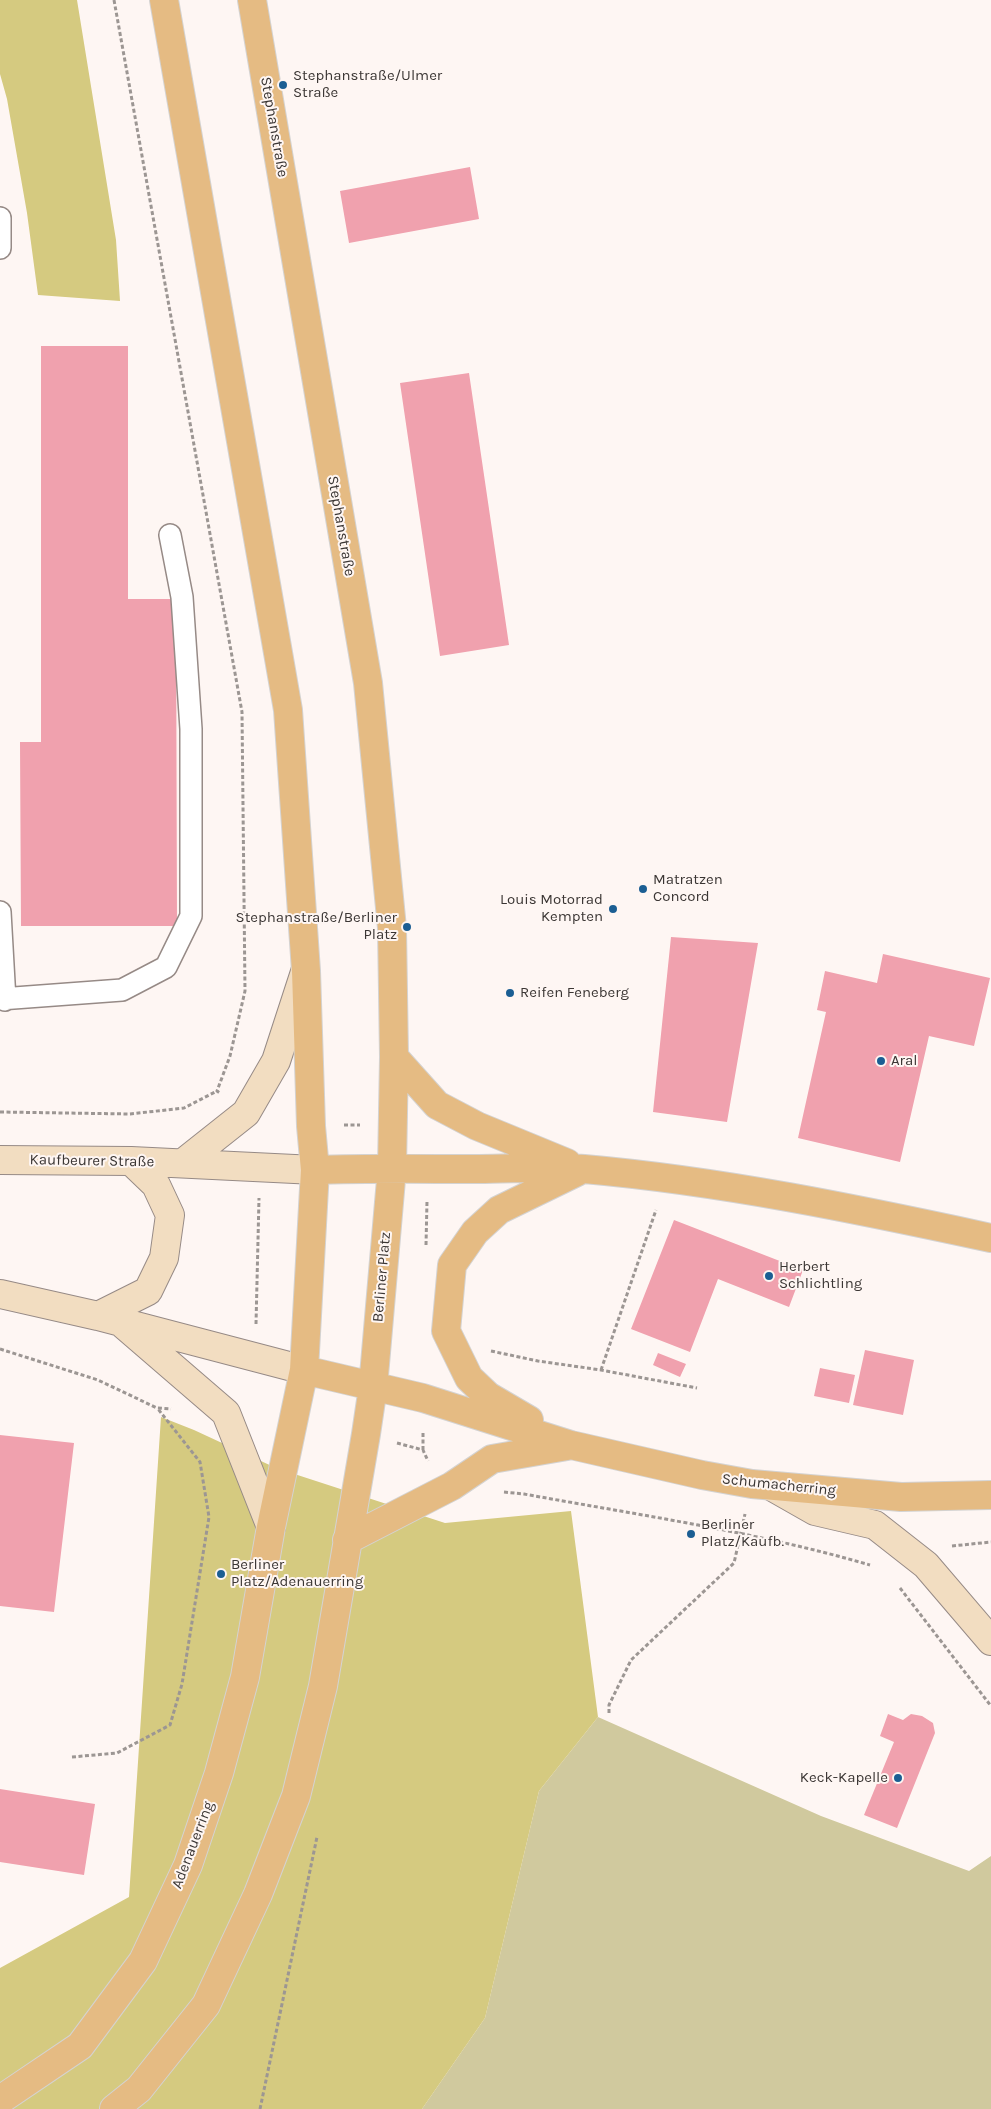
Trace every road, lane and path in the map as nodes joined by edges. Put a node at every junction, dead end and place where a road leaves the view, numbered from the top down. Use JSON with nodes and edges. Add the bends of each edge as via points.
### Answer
{"nodes":[{"id":1,"x":164,"y":0,"type":"edge"},
{"id":2,"x":252,"y":0,"type":"edge"},
{"id":3,"x":0,"y":218,"type":"edge"},
{"id":4,"x":0,"y":248,"type":"edge"},
{"id":5,"x":170,"y":534,"type":"dead end"},
{"id":6,"x":0,"y":912,"type":"edge"},
{"id":7,"x":306,"y":971,"type":"junction"},
{"id":8,"x":2,"y":1000,"type":"edge"},
{"id":9,"x":394,"y":1057,"type":"junction"},
{"id":10,"x":217,"y":1091,"type":"dead end"},
{"id":11,"x":0,"y":1112,"type":"edge"},
{"id":12,"x":0,"y":1160,"type":"edge"},
{"id":13,"x":130,"y":1161,"type":"junction"},
{"id":14,"x":183,"y":1163,"type":"junction"},
{"id":15,"x":260,"y":1167,"type":"junction"},
{"id":16,"x":392,"y":1168,"type":"junction"},
{"id":17,"x":582,"y":1169,"type":"junction"},
{"id":18,"x":315,"y":1170,"type":"junction"},
{"id":19,"x":667,"y":1179,"type":"junction"},
{"id":20,"x":991,"y":1238,"type":"edge"},
{"id":21,"x":0,"y":1294,"type":"edge"},
{"id":22,"x":110,"y":1319,"type":"junction"},
{"id":23,"x":454,"y":1347,"type":"junction"},
{"id":24,"x":0,"y":1349,"type":"edge"},
{"id":25,"x":254,"y":1356,"type":"junction"},
{"id":26,"x":304,"y":1370,"type":"junction"},
{"id":27,"x":601,"y":1370,"type":"junction"},
{"id":28,"x":373,"y":1387,"type":"junction"},
{"id":29,"x":697,"y":1388,"type":"dead end"},
{"id":30,"x":157,"y":1408,"type":"junction"},
{"id":31,"x":177,"y":1410,"type":"dead end"},
{"id":32,"x":366,"y":1434,"type":"junction"},
{"id":33,"x":571,"y":1445,"type":"junction"},
{"id":34,"x":761,"y":1485,"type":"junction"},
{"id":35,"x":452,"y":1486,"type":"junction"},
{"id":36,"x":991,"y":1496,"type":"edge"},
{"id":37,"x":271,"y":1527,"type":"junction"},
{"id":38,"x":741,"y":1534,"type":"junction"},
{"id":39,"x":347,"y":1540,"type":"junction"},
{"id":40,"x":991,"y":1542,"type":"edge"},
{"id":41,"x":926,"y":1565,"type":"junction"},
{"id":42,"x":878,"y":1567,"type":"dead end"},
{"id":43,"x":991,"y":1641,"type":"edge"},
{"id":44,"x":991,"y":1706,"type":"edge"},
{"id":45,"x":609,"y":1713,"type":"dead end"},
{"id":46,"x":72,"y":1757,"type":"dead end"},
{"id":47,"x":318,"y":1830,"type":"dead end"},
{"id":48,"x":0,"y":2100,"type":"edge"},
{"id":49,"x":114,"y":2109,"type":"edge"},
{"id":50,"x":260,"y":2109,"type":"edge"}],
"edges":[{"from":1,"to":7,"type":"main road","via":[[288,710]]},
{"from":2,"to":9,"type":"main road","name":"Stephanstraße","via":[[368,682],[392,928]]},
{"from":3,"to":4,"type":"lane"},
{"from":5,"to":8,"type":"lane","via":[[182,597],[191,729],[190,916],[166,967],[122,990]]},
{"from":6,"to":8,"type":"lane"},
{"from":7,"to":14,"type":"main road","via":[[276,1062],[246,1113]]},
{"from":7,"to":18,"type":"main road"},
{"from":9,"to":16,"type":"main road","name":"Berliner Platz"},
{"from":9,"to":17,"type":"main road","via":[[437,1105],[477,1126]]},
{"from":10,"to":11,"type":"path","via":[[184,1108],[130,1114]]},
{"from":12,"to":13,"type":"main road","name":"Kaufbeurer Straße"},
{"from":13,"to":14,"type":"main road","name":"Kaufbeurer Straße"},
{"from":13,"to":22,"type":"main road","via":[[156,1185],[170,1215],[164,1258],[148,1291]]},
{"from":14,"to":15,"type":"main road"},
{"from":15,"to":18,"type":"main road"},
{"from":15,"to":25,"type":"path"},
{"from":16,"to":17,"type":"main road"},
{"from":16,"to":18,"type":"main road"},
{"from":16,"to":28,"type":"main road","name":"Berliner Platz"},
{"from":17,"to":19,"type":"main road"},
{"from":17,"to":23,"type":"main road","via":[[499,1210],[475,1232],[452,1264],[446,1331]]},
{"from":18,"to":26,"type":"main road"},
{"from":19,"to":20,"type":"main road","via":[[827,1205]]},
{"from":19,"to":27,"type":"path"},
{"from":21,"to":22,"type":"main road"},
{"from":22,"to":25,"type":"main road"},
{"from":22,"to":37,"type":"main road","via":[[226,1413]]},
{"from":23,"to":27,"type":"path","via":[[483,1349]]},
{"from":23,"to":33,"type":"main road","via":[[469,1378],[488,1396]]},
{"from":24,"to":30,"type":"path","via":[[98,1380]]},
{"from":25,"to":26,"type":"main road"},
{"from":26,"to":28,"type":"main road"},
{"from":26,"to":37,"type":"main road"},
{"from":27,"to":29,"type":"path"},
{"from":28,"to":32,"type":"main road","name":"Berliner Platz"},
{"from":28,"to":33,"type":"main road","via":[[423,1398]]},
{"from":30,"to":31,"type":"path"},
{"from":30,"to":46,"type":"path","via":[[200,1462],[209,1517],[182,1684],[170,1725],[117,1753]]},
{"from":32,"to":35,"type":"path","via":[[423,1450],[436,1478]]},
{"from":32,"to":39,"type":"main road","name":"Berliner Platz"},
{"from":33,"to":34,"type":"main road","name":"Schumacherring"},
{"from":33,"to":35,"type":"main road","via":[[492,1459]]},
{"from":34,"to":36,"type":"main road","name":"Schumacherring","via":[[901,1497]]},
{"from":34,"to":38,"type":"path"},
{"from":34,"to":41,"type":"main road","via":[[815,1511],[875,1525]]},
{"from":35,"to":38,"type":"path","via":[[524,1494]]},
{"from":35,"to":39,"type":"main road"},
{"from":37,"to":48,"type":"main road","name":"Adenauerring","via":[[245,1677],[219,1773],[188,1865],[143,1961],[80,2046]]},
{"from":38,"to":42,"type":"path"},
{"from":38,"to":45,"type":"path","via":[[734,1563],[631,1660],[609,1704]]},
{"from":39,"to":49,"type":"main road","via":[[323,1686],[296,1796],[258,1894],[206,2005],[138,2089]]},
{"from":40,"to":41,"type":"path","via":[[949,1546]]},
{"from":41,"to":43,"type":"main road"},
{"from":41,"to":44,"type":"path","via":[[899,1588]]},
{"from":47,"to":50,"type":"path"}]}
